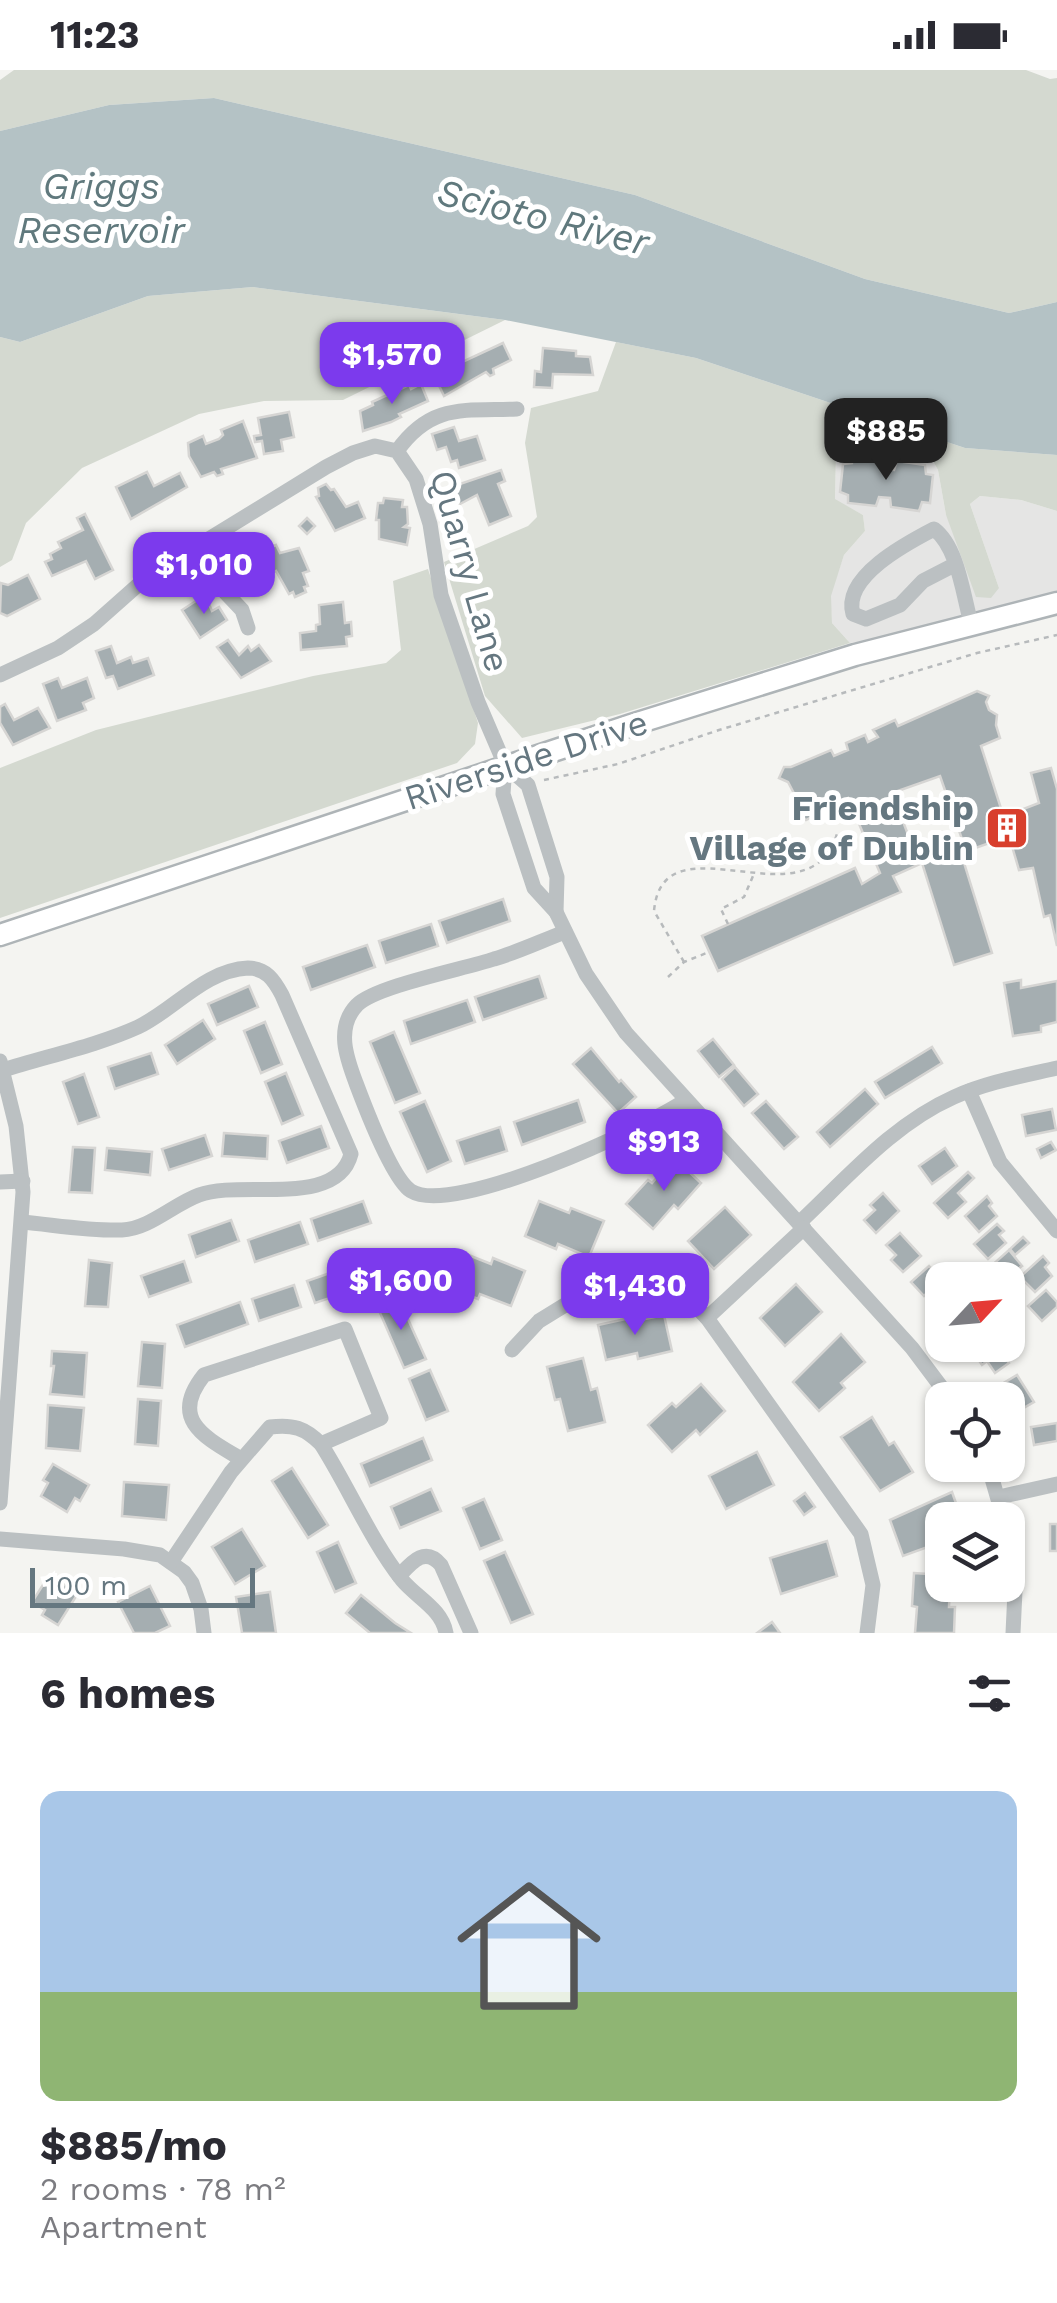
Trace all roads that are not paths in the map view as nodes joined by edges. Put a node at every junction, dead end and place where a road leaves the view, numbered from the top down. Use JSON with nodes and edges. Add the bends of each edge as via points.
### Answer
{"nodes":[{"id":1,"x":517,"y":409,"type":"dead end"},
{"id":2,"x":398,"y":451,"type":"junction"},
{"id":3,"x":188,"y":552,"type":"junction"},
{"id":4,"x":954,"y":565,"type":"junction"},
{"id":5,"x":1057,"y":603,"type":"edge"},
{"id":6,"x":971,"y":623,"type":"junction"},
{"id":7,"x":248,"y":628,"type":"dead end"},
{"id":8,"x":0,"y":676,"type":"edge"},
{"id":9,"x":505,"y":765,"type":"junction"},
{"id":10,"x":556,"y":912,"type":"junction"},
{"id":11,"x":565,"y":932,"type":"junction"},
{"id":12,"x":0,"y":935,"type":"edge"},
{"id":13,"x":2,"y":1065,"type":"edge"},
{"id":14,"x":1057,"y":1068,"type":"edge"},
{"id":15,"x":969,"y":1091,"type":"junction"},
{"id":16,"x":686,"y":1100,"type":"junction"},
{"id":17,"x":22,"y":1181,"type":"junction"},
{"id":18,"x":0,"y":1182,"type":"edge"},
{"id":19,"x":22,"y":1222,"type":"junction"},
{"id":20,"x":802,"y":1225,"type":"junction"},
{"id":21,"x":1057,"y":1231,"type":"edge"},
{"id":22,"x":707,"y":1318,"type":"junction"},
{"id":23,"x":512,"y":1350,"type":"dead end"},
{"id":24,"x":938,"y":1382,"type":"edge"},
{"id":25,"x":3,"y":1413,"type":"edge"},
{"id":26,"x":321,"y":1444,"type":"junction"},
{"id":27,"x":242,"y":1459,"type":"junction"},
{"id":28,"x":994,"y":1482,"type":"edge"},
{"id":29,"x":1057,"y":1484,"type":"edge"},
{"id":30,"x":999,"y":1497,"type":"junction"},
{"id":31,"x":1000,"y":1502,"type":"edge"},
{"id":32,"x":0,"y":1503,"type":"edge"},
{"id":33,"x":0,"y":1539,"type":"edge"},
{"id":34,"x":171,"y":1562,"type":"junction"},
{"id":35,"x":398,"y":1576,"type":"junction"},
{"id":36,"x":1015,"y":1602,"type":"edge"},
{"id":37,"x":204,"y":1633,"type":"edge"},
{"id":38,"x":446,"y":1633,"type":"edge"},
{"id":39,"x":471,"y":1633,"type":"edge"},
{"id":40,"x":866,"y":1633,"type":"edge"},
{"id":41,"x":1013,"y":1633,"type":"edge"}],
"edges":[{"from":1,"to":2,"type":"street","name":"Quarry Lane","via":[[453,411],[418,426]]},
{"from":2,"to":3,"type":"street","name":"Quarry Lane","via":[[375,446],[352,452]]},
{"from":2,"to":9,"type":"street","name":"Quarry Lane","via":[[424,499],[441,595]]},
{"from":3,"to":7,"type":"street","via":[[242,610]]},
{"from":3,"to":8,"type":"street","name":"Quarry Lane","via":[[58,648]]},
{"from":4,"to":4,"type":"street","via":[[934,529],[892,552],[868,576],[850,604],[853,614],[866,619],[890,611]]},
{"from":4,"to":6,"type":"street"},
{"from":5,"to":6,"type":"main road","name":"Riverside Drive"},
{"from":6,"to":9,"type":"main road","name":"Riverside Drive"},
{"from":9,"to":10,"type":"street","via":[[503,794],[534,888]]},
{"from":9,"to":10,"type":"street","via":[[528,785],[557,877]]},
{"from":9,"to":12,"type":"main road","name":"Riverside Drive"},
{"from":10,"to":11,"type":"street"},
{"from":11,"to":16,"type":"street","via":[[626,1032]]},
{"from":11,"to":16,"type":"street","via":[[357,1005],[347,1024],[346,1056],[386,1156],[407,1189],[422,1196],[465,1192],[547,1166]]},
{"from":13,"to":17,"type":"street"},
{"from":13,"to":19,"type":"street","via":[[137,1027],[196,987],[238,970],[263,971],[282,995],[351,1154],[340,1175],[301,1190],[238,1187],[200,1194],[126,1230]]},
{"from":14,"to":15,"type":"street"},
{"from":15,"to":20,"type":"street","via":[[902,1129]]},
{"from":15,"to":21,"type":"street","via":[[1000,1162]]},
{"from":16,"to":20,"type":"street"},
{"from":17,"to":18,"type":"street"},
{"from":17,"to":19,"type":"street"},
{"from":19,"to":25,"type":"street"},
{"from":20,"to":22,"type":"street"},
{"from":20,"to":24,"type":"street"},
{"from":22,"to":23,"type":"street","via":[[672,1280],[632,1277],[555,1309]]},
{"from":22,"to":40,"type":"street","via":[[861,1534],[872,1584]]},
{"from":25,"to":32,"type":"street"},
{"from":26,"to":27,"type":"street","via":[[308,1430],[270,1426]]},
{"from":26,"to":27,"type":"street","via":[[381,1418],[345,1329],[204,1375],[194,1388],[192,1418],[200,1435]]},
{"from":26,"to":35,"type":"street"},
{"from":27,"to":34,"type":"street"},
{"from":28,"to":30,"type":"street"},
{"from":29,"to":30,"type":"street"},
{"from":30,"to":31,"type":"street"},
{"from":33,"to":34,"type":"street","via":[[148,1551]]},
{"from":34,"to":37,"type":"street","via":[[192,1583]]},
{"from":35,"to":38,"type":"street","via":[[442,1618]]},
{"from":35,"to":39,"type":"street","via":[[417,1557],[435,1558]]},
{"from":36,"to":41,"type":"street"}]}
